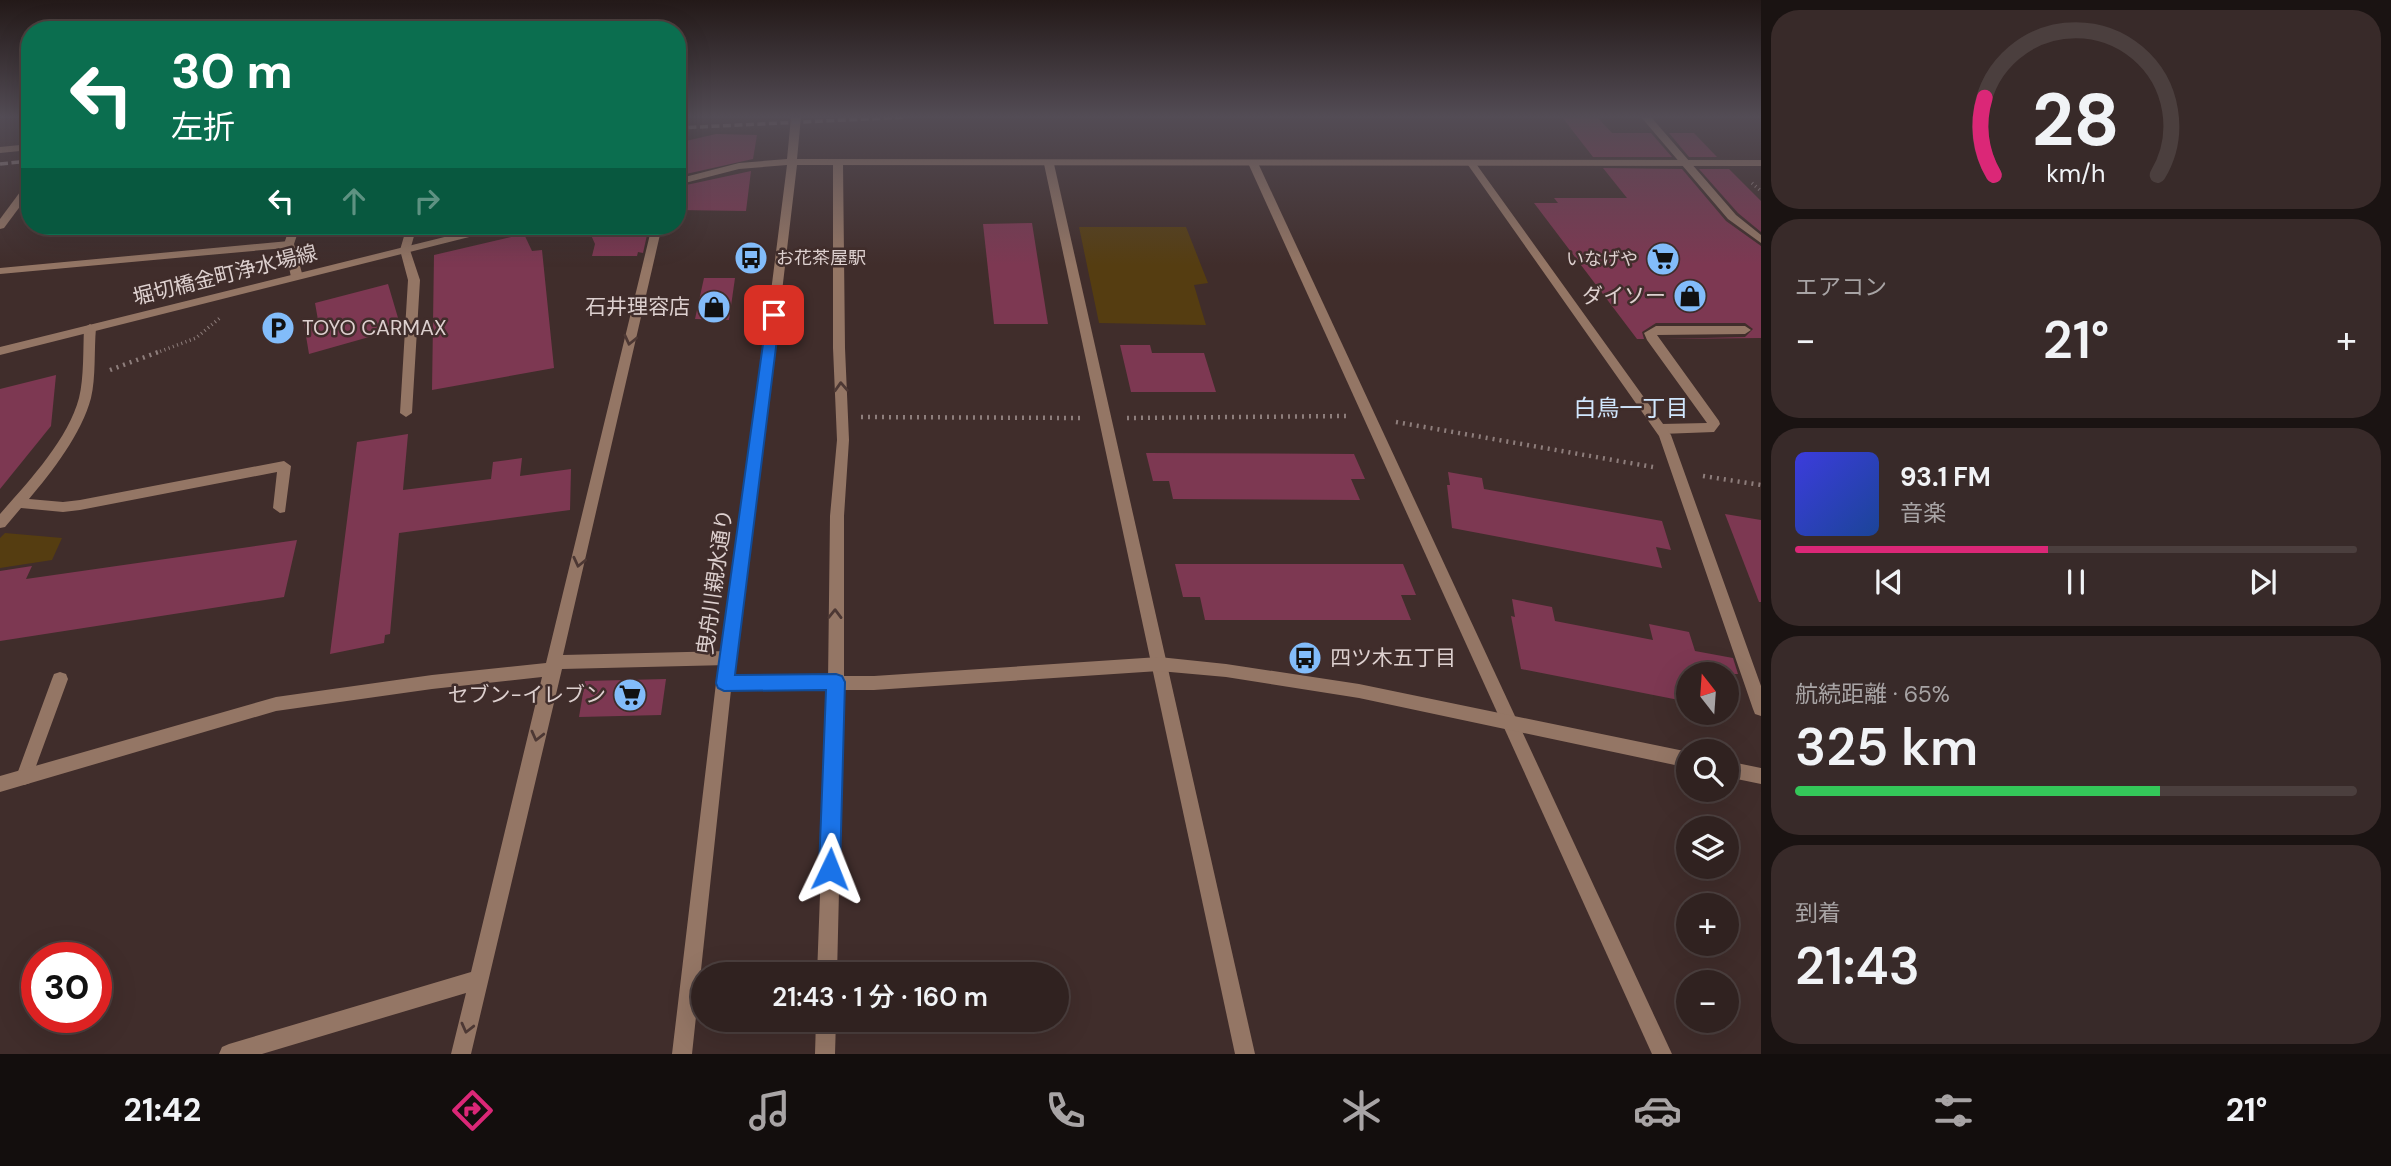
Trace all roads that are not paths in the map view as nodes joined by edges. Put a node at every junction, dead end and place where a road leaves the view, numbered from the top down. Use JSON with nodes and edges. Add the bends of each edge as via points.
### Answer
{"nodes":[{"id":1,"x":738,"y":166,"type":"edge"},
{"id":2,"x":791,"y":166,"type":"edge"},
{"id":3,"x":838,"y":166,"type":"edge"},
{"id":4,"x":1049,"y":166,"type":"edge"},
{"id":5,"x":1254,"y":166,"type":"edge"},
{"id":6,"x":1474,"y":166,"type":"edge"},
{"id":7,"x":1686,"y":166,"type":"edge"},
{"id":8,"x":686,"y":180,"type":"edge"},
{"id":9,"x":21,"y":198,"type":"edge"},
{"id":10,"x":15,"y":205,"type":"junction"},
{"id":11,"x":21,"y":205,"type":"edge"},
{"id":12,"x":0,"y":226,"type":"edge"},
{"id":13,"x":292,"y":235,"type":"edge"},
{"id":14,"x":409,"y":235,"type":"edge"},
{"id":15,"x":465,"y":235,"type":"edge"},
{"id":16,"x":655,"y":235,"type":"edge"},
{"id":17,"x":1761,"y":240,"type":"edge"},
{"id":18,"x":290,"y":241,"type":"junction"},
{"id":19,"x":405,"y":250,"type":"junction"},
{"id":20,"x":0,"y":271,"type":"edge"},
{"id":21,"x":296,"y":277,"type":"junction"},
{"id":22,"x":90,"y":328,"type":"junction"},
{"id":23,"x":1745,"y":331,"type":"dead end"},
{"id":24,"x":0,"y":351,"type":"edge"},
{"id":25,"x":406,"y":413,"type":"dead end"},
{"id":26,"x":1661,"y":429,"type":"junction"},
{"id":27,"x":18,"y":503,"type":"junction"},
{"id":28,"x":280,"y":508,"type":"dead end"},
{"id":29,"x":0,"y":523,"type":"edge"},
{"id":30,"x":728,"y":658,"type":"junction"},
{"id":31,"x":1159,"y":664,"type":"junction"},
{"id":32,"x":554,"y":666,"type":"junction"},
{"id":33,"x":60,"y":679,"type":"dead end"},
{"id":34,"x":836,"y":682,"type":"junction"},
{"id":35,"x":724,"y":683,"type":"junction"},
{"id":36,"x":1761,"y":709,"type":"edge"},
{"id":37,"x":1510,"y":723,"type":"junction"},
{"id":38,"x":1676,"y":758,"type":"edge"},
{"id":39,"x":1739,"y":771,"type":"edge"},
{"id":40,"x":1761,"y":776,"type":"edge"},
{"id":41,"x":24,"y":778,"type":"junction"},
{"id":42,"x":0,"y":784,"type":"edge"},
{"id":43,"x":827,"y":962,"type":"edge"},
{"id":44,"x":479,"y":979,"type":"junction"},
{"id":45,"x":826,"y":1032,"type":"edge"},
{"id":46,"x":229,"y":1054,"type":"edge"},
{"id":47,"x":461,"y":1054,"type":"edge"},
{"id":48,"x":682,"y":1054,"type":"edge"},
{"id":49,"x":825,"y":1054,"type":"edge"},
{"id":50,"x":1245,"y":1054,"type":"edge"},
{"id":51,"x":1662,"y":1054,"type":"edge"}],
"edges":[{"from":1,"to":8,"type":"street"},
{"from":2,"to":30,"type":"street","name":"曳舟川親水通り"},
{"from":34,"to":3,"type":"street","one_way":true,"via":[[843,417]]},
{"from":4,"to":31,"type":"street"},
{"from":5,"to":37,"type":"street"},
{"from":6,"to":26,"type":"street"},
{"from":7,"to":17,"type":"street","via":[[1732,217]]},
{"from":9,"to":10,"type":"street"},
{"from":10,"to":11,"type":"street"},
{"from":10,"to":12,"type":"street"},
{"from":13,"to":18,"type":"street"},
{"from":14,"to":19,"type":"street"},
{"from":15,"to":19,"type":"street","name":"堀切橋金町浄水場線"},
{"from":16,"to":32,"type":"street","one_way":true},
{"from":18,"to":20,"type":"street"},
{"from":18,"to":21,"type":"street"},
{"from":19,"to":21,"type":"street","name":"堀切橋金町浄水場線"},
{"from":19,"to":25,"type":"street","via":[[414,280]]},
{"from":21,"to":22,"type":"street","name":"堀切橋金町浄水場線"},
{"from":22,"to":24,"type":"street","name":"堀切橋金町浄水場線"},
{"from":22,"to":27,"type":"street","via":[[85,398],[49,466]]},
{"from":23,"to":26,"type":"street","via":[[1650,332],[1713,419],[1713,426],[1703,429]]},
{"from":26,"to":36,"type":"street"},
{"from":27,"to":28,"type":"street","via":[[80,505],[285,466]]},
{"from":27,"to":29,"type":"street"},
{"from":30,"to":32,"type":"street"},
{"from":30,"to":35,"type":"street","name":"曳舟川親水通り"},
{"from":31,"to":34,"type":"street"},
{"from":31,"to":37,"type":"street","via":[[1294,678]]},
{"from":31,"to":50,"type":"street"},
{"from":32,"to":41,"type":"street","via":[[276,704]]},
{"from":32,"to":44,"type":"street","one_way":true},
{"from":33,"to":41,"type":"street"},
{"from":34,"to":35,"type":"street"},
{"from":34,"to":43,"type":"street"},
{"from":35,"to":48,"type":"street","name":"曳舟川親水通り"},
{"from":37,"to":38,"type":"street"},
{"from":37,"to":51,"type":"street"},
{"from":39,"to":40,"type":"street"},
{"from":41,"to":42,"type":"street"},
{"from":44,"to":46,"type":"street"},
{"from":44,"to":47,"type":"street","one_way":true},
{"from":45,"to":49,"type":"street"}]}
